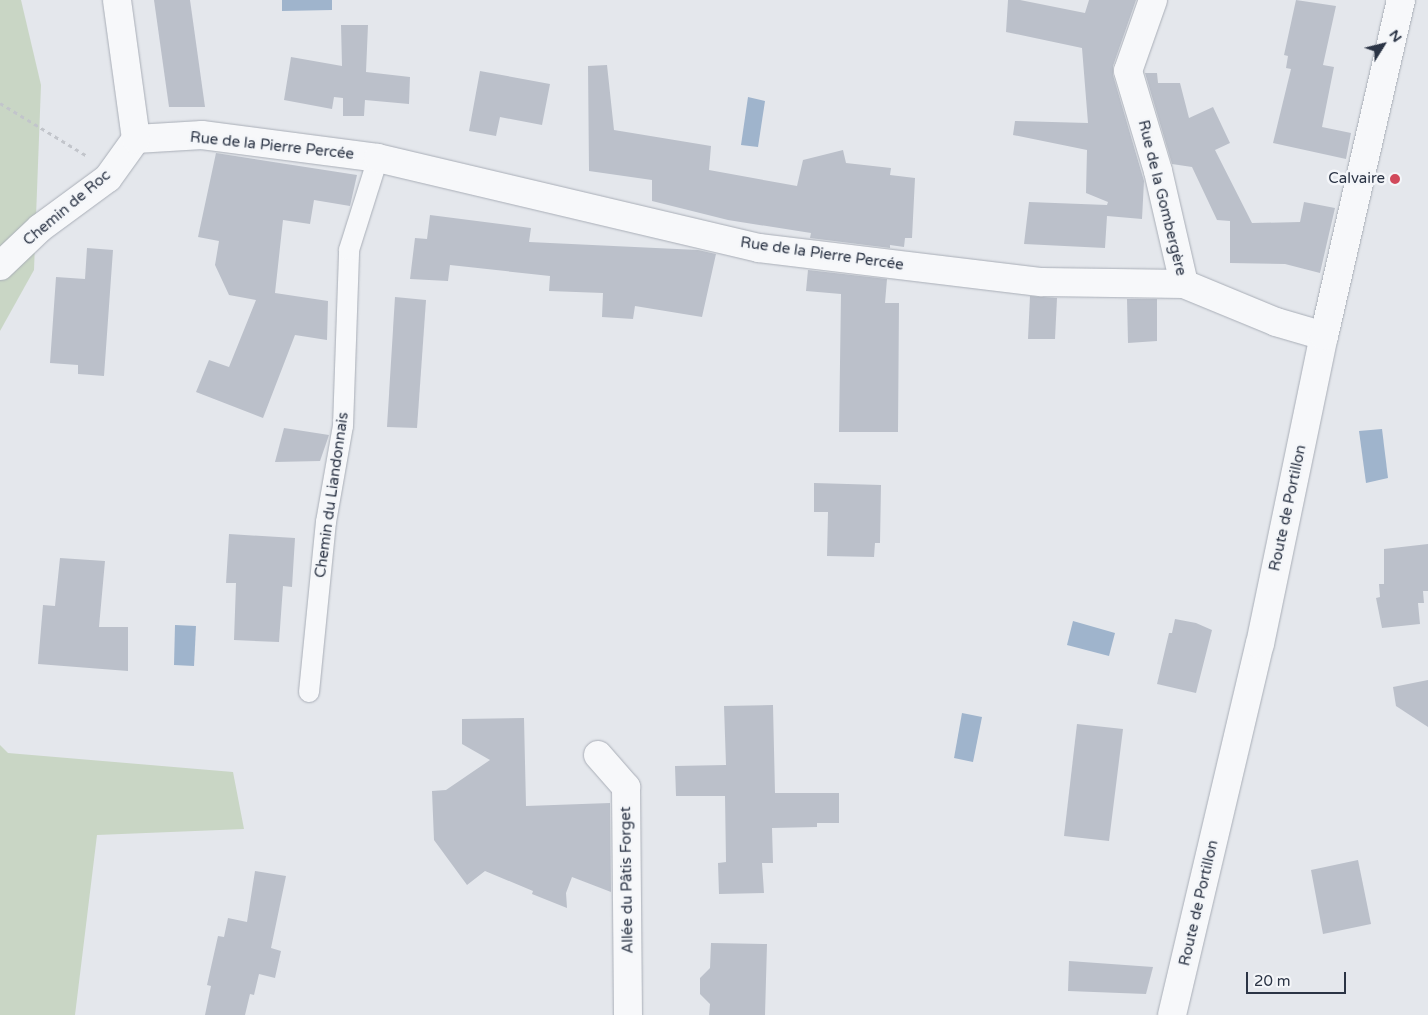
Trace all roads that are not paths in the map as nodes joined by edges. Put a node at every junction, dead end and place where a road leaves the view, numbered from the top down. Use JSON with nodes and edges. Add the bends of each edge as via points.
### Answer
{"nodes":[{"id":1,"x":117,"y":0,"type":"edge"},
{"id":2,"x":1153,"y":0,"type":"edge"},
{"id":3,"x":1401,"y":0,"type":"edge"},
{"id":4,"x":136,"y":139,"type":"junction"},
{"id":5,"x":378,"y":158,"type":"junction"},
{"id":6,"x":0,"y":266,"type":"edge"},
{"id":7,"x":1184,"y":284,"type":"junction"},
{"id":8,"x":1324,"y":336,"type":"junction"},
{"id":9,"x":344,"y":358,"type":"joint"},
{"id":10,"x":309,"y":692,"type":"dead end"},
{"id":11,"x":598,"y":756,"type":"dead end"},
{"id":12,"x":628,"y":1015,"type":"edge"},
{"id":13,"x":1172,"y":1015,"type":"edge"}],
"edges":[{"from":1,"to":4,"type":"street"},
{"from":2,"to":7,"type":"street","name":"Rue de la Gombergère","via":[[1128,71],[1158,172]]},
{"from":3,"to":8,"type":"street","name":"Route de Portillon"},
{"from":4,"to":5,"type":"street","name":"Rue de la Pierre Percée","via":[[202,135]]},
{"from":4,"to":6,"type":"street","name":"Chemin de Roc","via":[[108,178],[40,228]]},
{"from":5,"to":7,"type":"street","name":"Rue de la Pierre Percée","via":[[759,248],[1042,282]]},
{"from":5,"to":9,"type":"lane","name":"Rue de la Pierre Percée","via":[[349,250]]},
{"from":7,"to":8,"type":"street","name":"Rue de la Gombergère","via":[[1276,322]]},
{"from":8,"to":13,"type":"street","name":"Route de Portillon","via":[[1260,644]]},
{"from":9,"to":10,"type":"lane","name":"Chemin du Liandonnais","via":[[343,426],[326,522]]},
{"from":11,"to":12,"type":"street","name":"Allée du Pâtis Forget","via":[[626,787]]}]}
